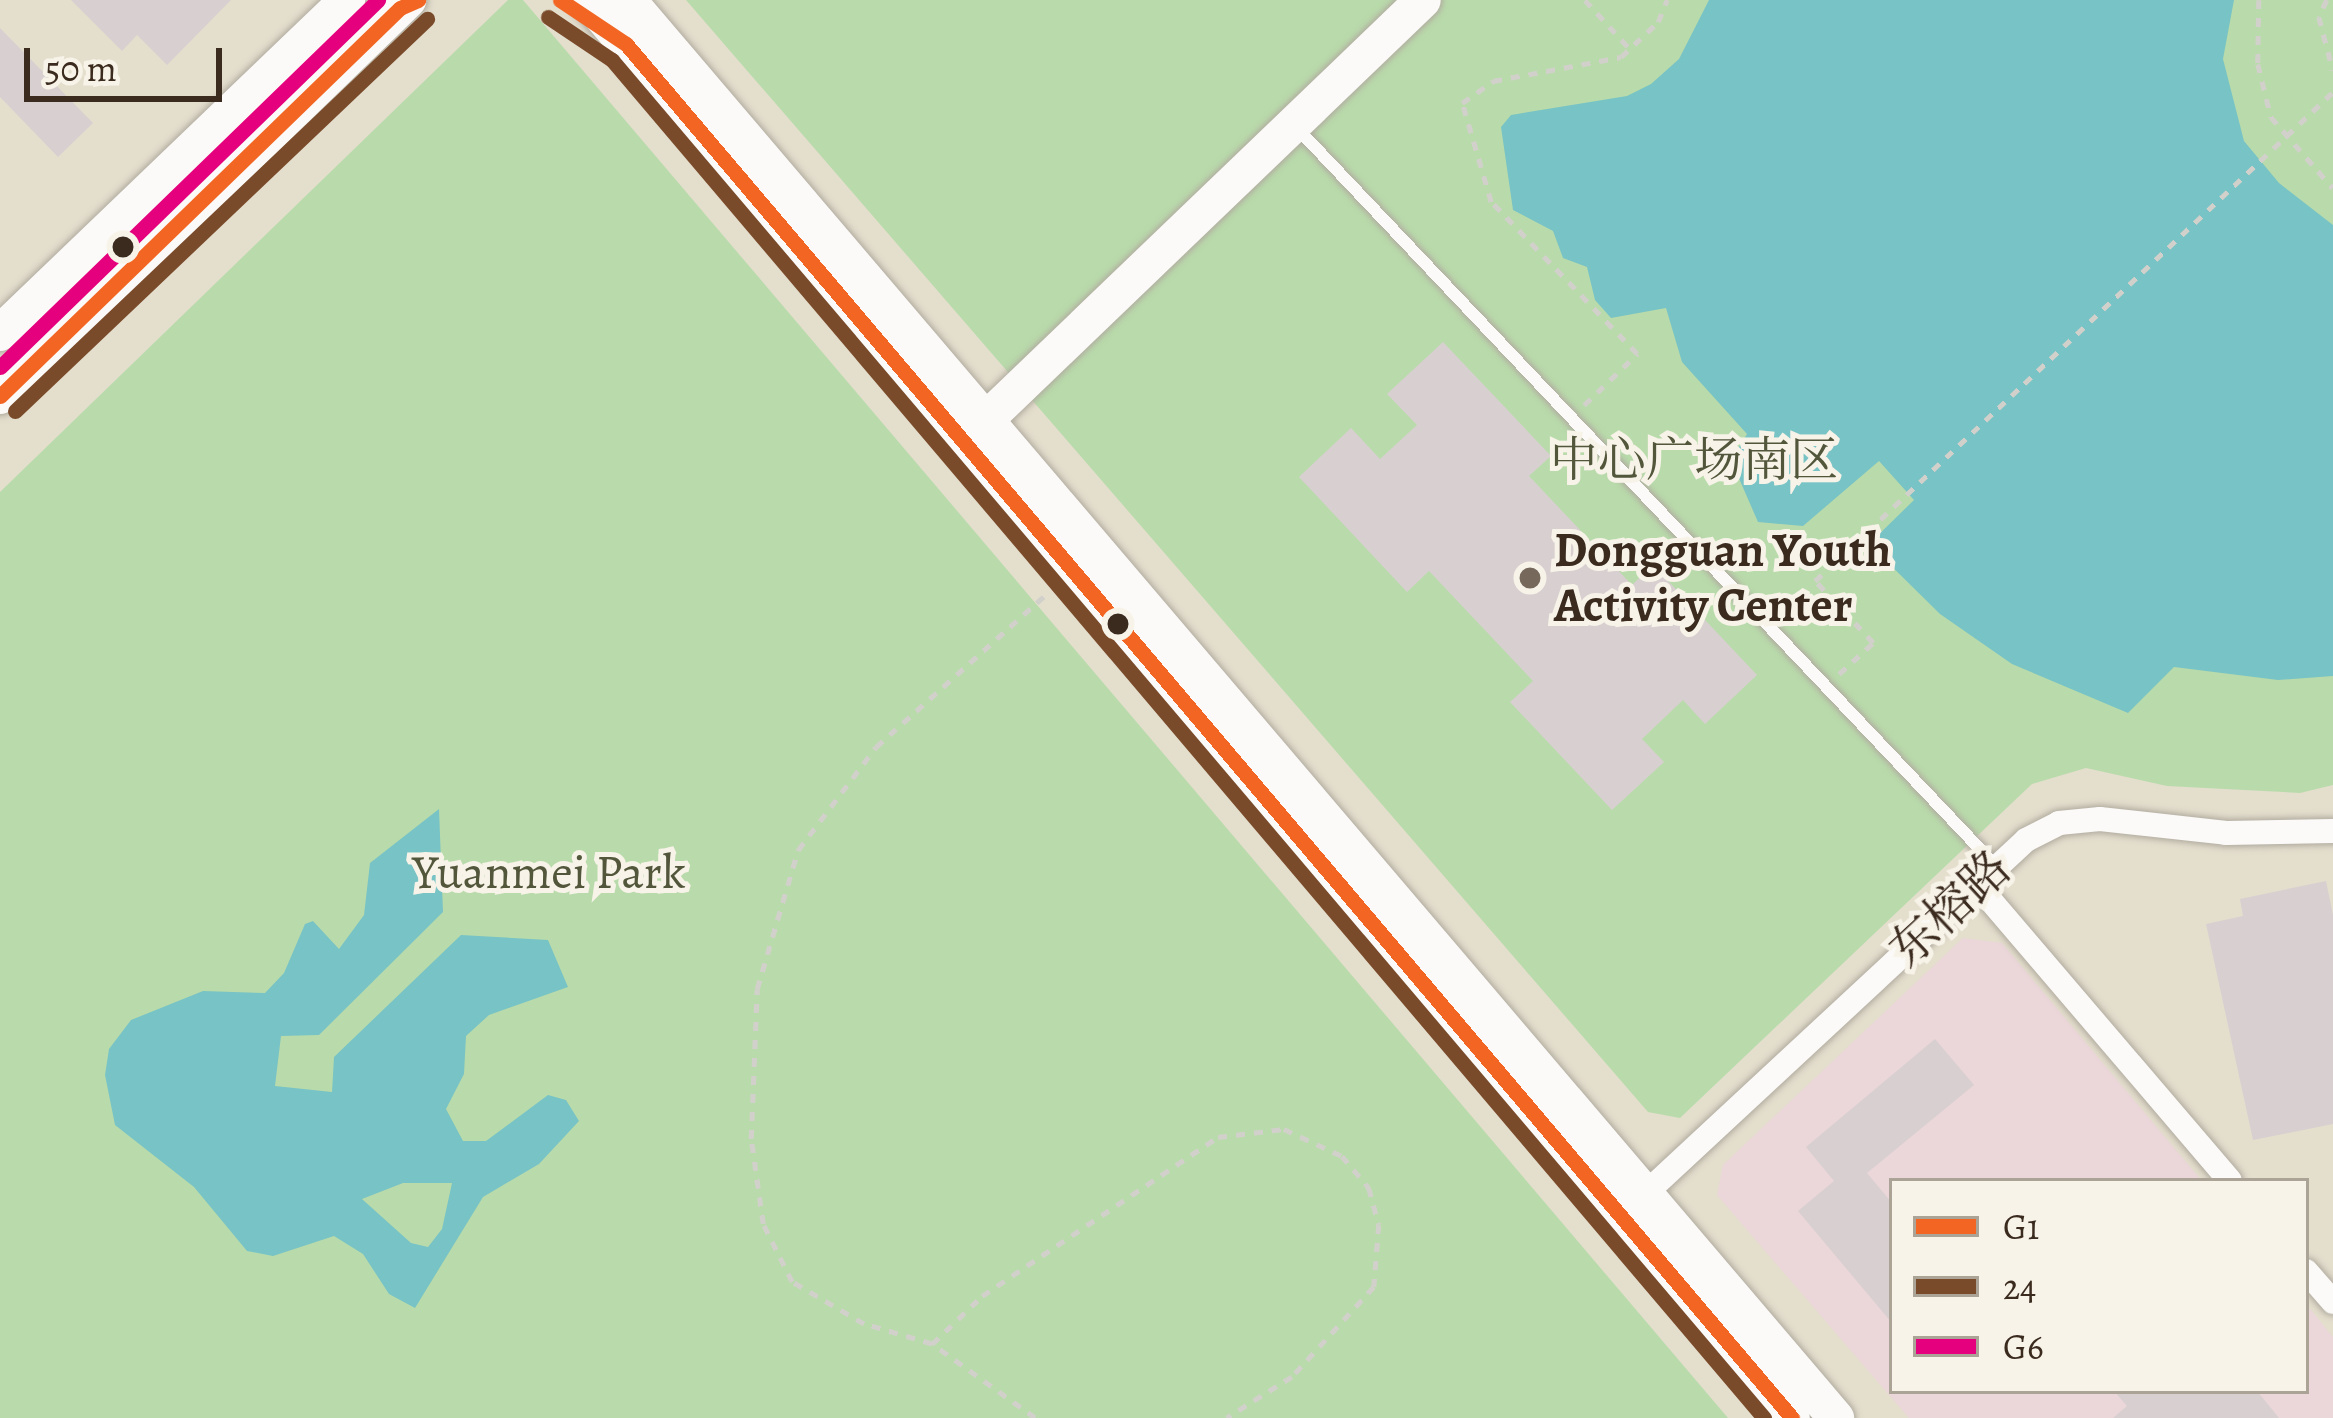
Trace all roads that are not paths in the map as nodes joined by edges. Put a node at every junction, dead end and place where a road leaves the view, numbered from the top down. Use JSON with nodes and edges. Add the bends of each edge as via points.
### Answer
{"nodes":[{"id":1,"x":347,"y":0,"type":"edge"},
{"id":2,"x":560,"y":0,"type":"edge"},
{"id":3,"x":588,"y":0,"type":"edge"},
{"id":4,"x":1423,"y":0,"type":"edge"},
{"id":5,"x":409,"y":3,"type":"edge"},
{"id":6,"x":634,"y":16,"type":"edge"},
{"id":7,"x":1294,"y":125,"type":"junction"},
{"id":8,"x":0,"y":333,"type":"edge"},
{"id":9,"x":0,"y":396,"type":"edge"},
{"id":10,"x":974,"y":431,"type":"junction"},
{"id":11,"x":2333,"y":831,"type":"edge"},
{"id":12,"x":1984,"y":873,"type":"junction"},
{"id":13,"x":2228,"y":1178,"type":"edge"},
{"id":14,"x":1647,"y":1192,"type":"junction"},
{"id":15,"x":2309,"y":1274,"type":"edge"},
{"id":16,"x":2333,"y":1302,"type":"edge"},
{"id":17,"x":1792,"y":1418,"type":"edge"},
{"id":18,"x":1836,"y":1418,"type":"edge"}],
"edges":[{"from":1,"to":8,"type":"street"},
{"from":2,"to":6,"type":"street"},
{"from":3,"to":6,"type":"street"},
{"from":4,"to":7,"type":"street"},
{"from":5,"to":9,"type":"street"},
{"from":6,"to":10,"type":"street"},
{"from":7,"to":10,"type":"street"},
{"from":7,"to":12,"type":"lane","via":[[1826,686]]},
{"from":10,"to":14,"type":"street"},
{"from":10,"to":17,"type":"street","via":[[1072,571]]},
{"from":11,"to":12,"type":"street","name":"东榕路","via":[[2059,823]]},
{"from":12,"to":13,"type":"street"},
{"from":12,"to":14,"type":"street","name":"东榕路"},
{"from":14,"to":18,"type":"street"},
{"from":15,"to":16,"type":"street"}]}
